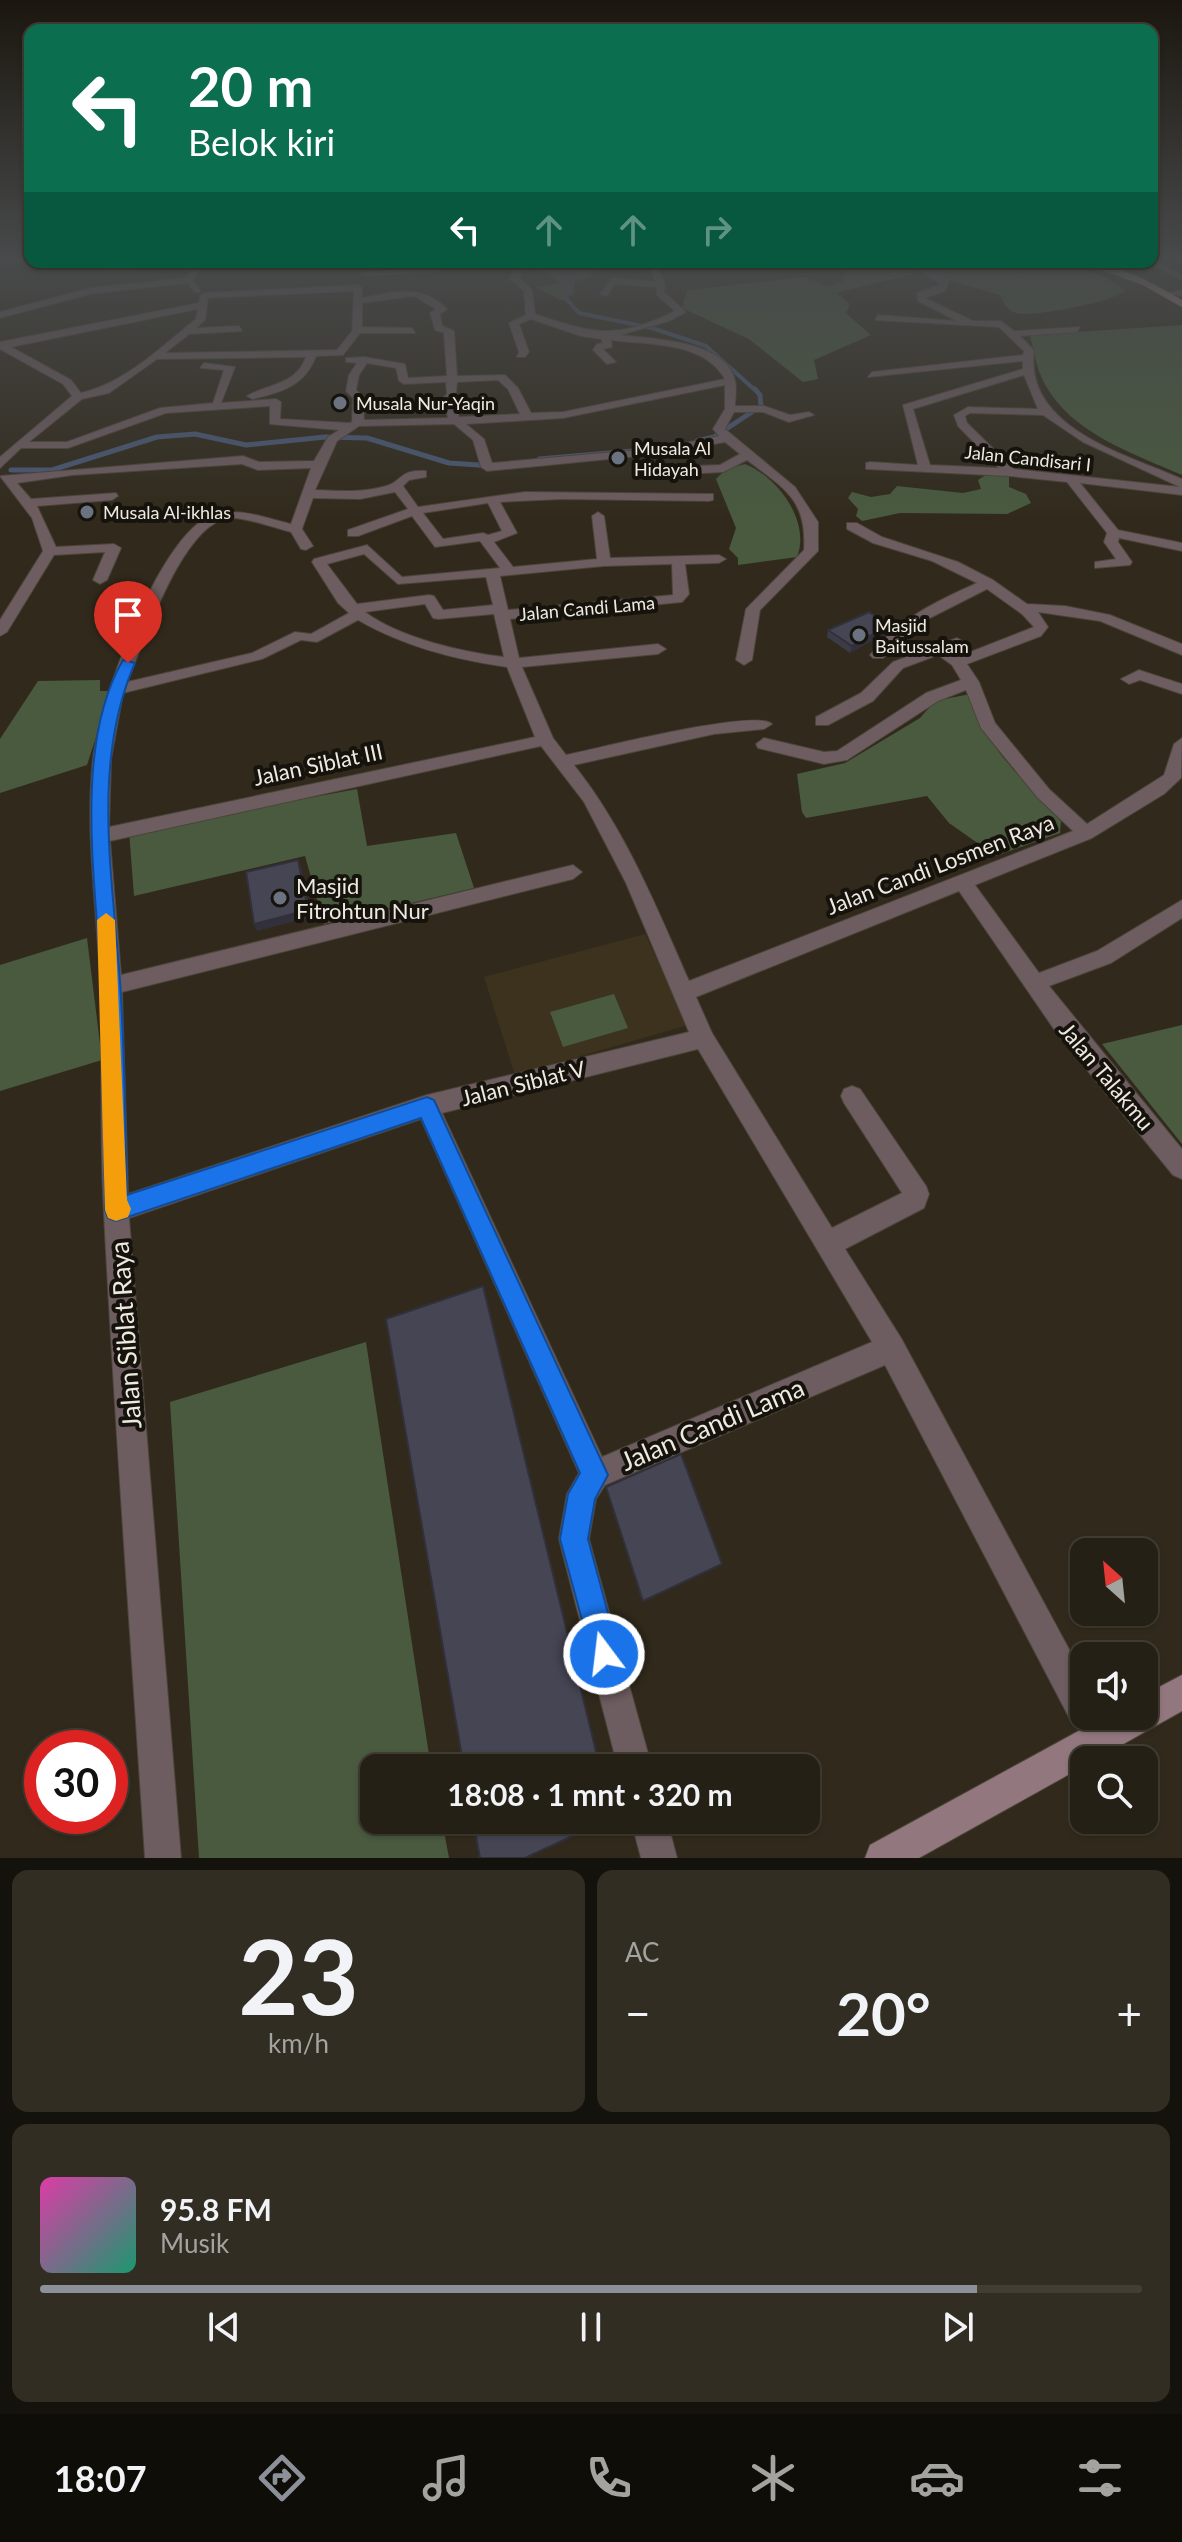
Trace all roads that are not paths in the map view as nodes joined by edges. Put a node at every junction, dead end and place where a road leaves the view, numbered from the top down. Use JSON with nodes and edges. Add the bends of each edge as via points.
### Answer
{"nodes":[{"id":1,"x":169,"y":345,"type":"edge"},
{"id":2,"x":346,"y":345,"type":"edge"},
{"id":3,"x":451,"y":345,"type":"edge"},
{"id":4,"x":521,"y":345,"type":"edge"},
{"id":5,"x":609,"y":345,"type":"edge"},
{"id":6,"x":659,"y":345,"type":"edge"},
{"id":7,"x":1024,"y":345,"type":"edge"},
{"id":8,"x":1,"y":346,"type":"edge"},
{"id":9,"x":312,"y":353,"type":"junction"},
{"id":10,"x":340,"y":353,"type":"junction"},
{"id":11,"x":521,"y":355,"type":"dead end"},
{"id":12,"x":155,"y":356,"type":"junction"},
{"id":13,"x":1028,"y":357,"type":"junction"},
{"id":14,"x":364,"y":360,"type":"junction"},
{"id":15,"x":611,"y":362,"type":"dead end"},
{"id":16,"x":140,"y":368,"type":"junction"},
{"id":17,"x":1028,"y":371,"type":"junction"},
{"id":18,"x":872,"y":375,"type":"dead end"},
{"id":19,"x":450,"y":380,"type":"junction"},
{"id":20,"x":728,"y":381,"type":"junction"},
{"id":21,"x":966,"y":389,"type":"junction"},
{"id":22,"x":78,"y":397,"type":"junction"},
{"id":23,"x":217,"y":401,"type":"junction"},
{"id":24,"x":177,"y":409,"type":"junction"},
{"id":25,"x":730,"y":409,"type":"junction"},
{"id":26,"x":986,"y":410,"type":"junction"},
{"id":27,"x":1045,"y":412,"type":"junction"},
{"id":28,"x":809,"y":415,"type":"dead end"},
{"id":29,"x":527,"y":417,"type":"junction"},
{"id":30,"x":454,"y":419,"type":"junction"},
{"id":31,"x":355,"y":425,"type":"junction"},
{"id":32,"x":723,"y":431,"type":"junction"},
{"id":33,"x":18,"y":445,"type":"junction"},
{"id":34,"x":745,"y":456,"type":"junction"},
{"id":35,"x":318,"y":464,"type":"junction"},
{"id":36,"x":870,"y":466,"type":"dead end"},
{"id":37,"x":925,"y":467,"type":"junction"},
{"id":38,"x":666,"y":471,"type":"dead end"},
{"id":39,"x":3,"y":472,"type":"edge"},
{"id":40,"x":1010,"y":472,"type":"junction"},
{"id":41,"x":422,"y":474,"type":"dead end"},
{"id":42,"x":1072,"y":481,"type":"junction"},
{"id":43,"x":1182,"y":484,"type":"edge"},
{"id":44,"x":396,"y":487,"type":"junction"},
{"id":45,"x":1182,"y":491,"type":"edge"},
{"id":46,"x":309,"y":494,"type":"junction"},
{"id":47,"x":112,"y":496,"type":"dead end"},
{"id":48,"x":709,"y":497,"type":"dead end"},
{"id":49,"x":492,"y":499,"type":"junction"},
{"id":50,"x":32,"y":503,"type":"junction"},
{"id":51,"x":416,"y":511,"type":"junction"},
{"id":52,"x":598,"y":516,"type":"dead end"},
{"id":53,"x":852,"y":526,"type":"dead end"},
{"id":54,"x":296,"y":529,"type":"junction"},
{"id":55,"x":353,"y":533,"type":"dead end"},
{"id":56,"x":1114,"y":533,"type":"junction"},
{"id":57,"x":486,"y":540,"type":"junction"},
{"id":58,"x":306,"y":546,"type":"dead end"},
{"id":59,"x":1182,"y":547,"type":"edge"},
{"id":60,"x":50,"y":551,"type":"junction"},
{"id":61,"x":678,"y":559,"type":"junction"},
{"id":62,"x":719,"y":559,"type":"dead end"},
{"id":63,"x":604,"y":562,"type":"junction"},
{"id":64,"x":1100,"y":565,"type":"dead end"},
{"id":65,"x":500,"y":571,"type":"junction"},
{"id":66,"x":100,"y":580,"type":"dead end"},
{"id":67,"x":988,"y":583,"type":"junction"},
{"id":68,"x":1023,"y":608,"type":"junction"},
{"id":69,"x":356,"y":611,"type":"junction"},
{"id":70,"x":502,"y":612,"type":"junction"},
{"id":71,"x":0,"y":632,"type":"edge"},
{"id":72,"x":957,"y":642,"type":"dead end"},
{"id":73,"x":658,"y":649,"type":"dead end"},
{"id":74,"x":939,"y":649,"type":"junction"},
{"id":75,"x":1182,"y":650,"type":"edge"},
{"id":76,"x":878,"y":655,"type":"dead end"},
{"id":77,"x":744,"y":660,"type":"dead end"},
{"id":78,"x":958,"y":662,"type":"junction"},
{"id":79,"x":513,"y":663,"type":"junction"},
{"id":80,"x":1129,"y":679,"type":"dead end"},
{"id":81,"x":971,"y":682,"type":"junction"},
{"id":82,"x":1182,"y":689,"type":"edge"},
{"id":83,"x":116,"y":690,"type":"junction"},
{"id":84,"x":822,"y":721,"type":"dead end"},
{"id":85,"x":764,"y":724,"type":"dead end"},
{"id":86,"x":545,"y":740,"type":"junction"},
{"id":87,"x":764,"y":744,"type":"dead end"},
{"id":88,"x":1182,"y":744,"type":"edge"},
{"id":89,"x":564,"y":761,"type":"junction"},
{"id":90,"x":1086,"y":833,"type":"junction"},
{"id":91,"x":100,"y":836,"type":"junction"},
{"id":92,"x":573,"y":872,"type":"dead end"},
{"id":93,"x":962,"y":881,"type":"junction"},
{"id":94,"x":1182,"y":908,"type":"edge"},
{"id":95,"x":1034,"y":983,"type":"junction"},
{"id":96,"x":111,"y":986,"type":"junction"},
{"id":97,"x":684,"y":992,"type":"junction"},
{"id":98,"x":703,"y":1038,"type":"junction"},
{"id":99,"x":852,"y":1096,"type":"dead end"},
{"id":100,"x":427,"y":1106,"type":"junction"},
{"id":101,"x":1182,"y":1167,"type":"edge"},
{"id":102,"x":116,"y":1210,"type":"junction"},
{"id":103,"x":828,"y":1244,"type":"junction"},
{"id":104,"x":891,"y":1348,"type":"junction"},
{"id":105,"x":595,"y":1475,"type":"junction"},
{"id":106,"x":1070,"y":1684,"type":"edge"},
{"id":107,"x":1182,"y":1692,"type":"edge"},
{"id":108,"x":1158,"y":1706,"type":"edge"},
{"id":109,"x":1078,"y":1730,"type":"edge"},
{"id":110,"x":631,"y":1754,"type":"edge"},
{"id":111,"x":653,"y":1834,"type":"edge"},
{"id":112,"x":163,"y":1858,"type":"edge"},
{"id":113,"x":659,"y":1858,"type":"edge"},
{"id":114,"x":883,"y":1858,"type":"edge"}],
"edges":[{"from":1,"to":12,"type":"street"},
{"from":2,"to":10,"type":"street"},
{"from":3,"to":19,"type":"street"},
{"from":4,"to":11,"type":"street"},
{"from":5,"to":15,"type":"street","via":[[598,350]]},
{"from":6,"to":20,"type":"street","via":[[698,351],[725,368]]},
{"from":7,"to":13,"type":"street"},
{"from":8,"to":22,"type":"street","via":[[67,382]]},
{"from":9,"to":10,"type":"street"},
{"from":9,"to":12,"type":"street"},
{"from":9,"to":23,"type":"street","via":[[303,375],[290,384]]},
{"from":10,"to":14,"type":"street","via":[[339,360]]},
{"from":12,"to":16,"type":"street"},
{"from":13,"to":17,"type":"street"},
{"from":13,"to":18,"type":"street"},
{"from":14,"to":19,"type":"street","via":[[401,366],[404,381]]},
{"from":14,"to":31,"type":"street","via":[[351,391],[358,397]]},
{"from":16,"to":22,"type":"street","via":[[105,391]]},
{"from":16,"to":23,"type":"street","via":[[228,366]]},
{"from":17,"to":21,"type":"street"},
{"from":17,"to":27,"type":"street"},
{"from":19,"to":29,"type":"street","via":[[501,377],[513,388]]},
{"from":19,"to":30,"type":"street"},
{"from":20,"to":25,"type":"street"},
{"from":20,"to":29,"type":"street","via":[[563,415]]},
{"from":21,"to":26,"type":"street"},
{"from":21,"to":37,"type":"street","via":[[907,407]]},
{"from":22,"to":33,"type":"street"},
{"from":23,"to":24,"type":"street"},
{"from":24,"to":31,"type":"street","via":[[276,402],[274,422]]},
{"from":24,"to":33,"type":"street","via":[[136,418],[68,445]]},
{"from":25,"to":28,"type":"street","via":[[758,408],[789,419]]},
{"from":25,"to":32,"type":"street"},
{"from":26,"to":27,"type":"street"},
{"from":26,"to":40,"type":"street","via":[[961,412],[959,419]]},
{"from":27,"to":43,"type":"street","via":[[1110,451]]},
{"from":29,"to":30,"type":"street"},
{"from":30,"to":31,"type":"street"},
{"from":30,"to":32,"type":"street","via":[[478,439],[486,466],[660,451]]},
{"from":31,"to":35,"type":"street","via":[[334,437]]},
{"from":32,"to":34,"type":"street"},
{"from":33,"to":39,"type":"street"},
{"from":34,"to":38,"type":"street","via":[[723,468]]},
{"from":34,"to":77,"type":"street","via":[[777,477],[810,515],[811,551],[753,609]]},
{"from":35,"to":39,"type":"street","via":[[258,466],[243,460]]},
{"from":35,"to":46,"type":"street"},
{"from":36,"to":37,"type":"street","name":"Jalan Candisari I"},
{"from":37,"to":40,"type":"street","name":"Jalan Candisari I"},
{"from":39,"to":50,"type":"street"},
{"from":40,"to":42,"type":"street","name":"Jalan Candisari I"},
{"from":41,"to":44,"type":"street","via":[[405,477]]},
{"from":42,"to":45,"type":"street","name":"Jalan Candisari I"},
{"from":42,"to":56,"type":"street"},
{"from":44,"to":46,"type":"street","via":[[360,495]]},
{"from":44,"to":51,"type":"street"},
{"from":46,"to":54,"type":"street"},
{"from":47,"to":50,"type":"street"},
{"from":48,"to":49,"type":"street","via":[[551,494]]},
{"from":49,"to":51,"type":"street"},
{"from":49,"to":57,"type":"street","via":[[510,533]]},
{"from":50,"to":60,"type":"street"},
{"from":51,"to":55,"type":"street"},
{"from":51,"to":57,"type":"street","via":[[440,544]]},
{"from":52,"to":63,"type":"street"},
{"from":53,"to":67,"type":"street","via":[[874,542],[921,552]]},
{"from":54,"to":58,"type":"street"},
{"from":54,"to":83,"type":"street","name":"Jalan Siblat Raya","via":[[237,515],[216,517],[184,545]]},
{"from":56,"to":59,"type":"street"},
{"from":56,"to":64,"type":"street","via":[[1111,542],[1125,562]]},
{"from":57,"to":65,"type":"street"},
{"from":60,"to":66,"type":"street","via":[[114,548]]},
{"from":60,"to":71,"type":"street"},
{"from":61,"to":62,"type":"street"},
{"from":61,"to":63,"type":"street"},
{"from":61,"to":70,"type":"street","name":"Jalan Candi Lama","via":[[682,594],[677,599]]},
{"from":63,"to":65,"type":"street"},
{"from":65,"to":69,"type":"street","via":[[401,581],[367,549],[319,562]]},
{"from":65,"to":70,"type":"street","name":"Jalan Candi Lama"},
{"from":67,"to":68,"type":"street"},
{"from":67,"to":76,"type":"street","via":[[913,621]]},
{"from":68,"to":75,"type":"street","via":[[1059,608],[1136,626]]},
{"from":68,"to":78,"type":"street","via":[[1040,622],[1040,630]]},
{"from":69,"to":70,"type":"street","via":[[429,599],[438,615]]},
{"from":69,"to":79,"type":"street","via":[[380,627],[439,649]]},
{"from":69,"to":83,"type":"street","via":[[312,639],[300,635],[257,656]]},
{"from":70,"to":79,"type":"street","name":"Jalan Candi Lama"},
{"from":72,"to":74,"type":"street"},
{"from":73,"to":79,"type":"street"},
{"from":74,"to":78,"type":"street"},
{"from":74,"to":84,"type":"street","via":[[898,665],[867,697]]},
{"from":78,"to":81,"type":"street"},
{"from":79,"to":86,"type":"street","name":"Jalan Candi Lama"},
{"from":80,"to":82,"type":"street","via":[[1139,675]]},
{"from":81,"to":87,"type":"street","via":[[938,693],[841,756],[824,758]]},
{"from":81,"to":90,"type":"street","via":[[987,724],[1043,793]]},
{"from":83,"to":91,"type":"street","name":"Jalan Siblat Raya","via":[[102,759]]},
{"from":85,"to":89,"type":"street","via":[[714,729]]},
{"from":86,"to":89,"type":"street","name":"Jalan Candi Lama"},
{"from":86,"to":91,"type":"street","name":"Jalan Siblat III"},
{"from":88,"to":90,"type":"street","name":"Jalan Candi Losmen Raya","via":[[1172,778]]},
{"from":89,"to":97,"type":"street","name":"Jalan Candi Lama","via":[[584,786],[636,883]]},
{"from":90,"to":93,"type":"street","name":"Jalan Candi Losmen Raya"},
{"from":91,"to":96,"type":"street","name":"Jalan Siblat Raya"},
{"from":92,"to":96,"type":"street"},
{"from":93,"to":95,"type":"street","name":"Jalan Talakmu"},
{"from":93,"to":97,"type":"street","name":"Jalan Candi Losmen Raya"},
{"from":94,"to":95,"type":"street","via":[[1104,957]]},
{"from":95,"to":101,"type":"street","name":"Jalan Talakmu"},
{"from":96,"to":102,"type":"street","name":"Jalan Siblat Raya"},
{"from":97,"to":98,"type":"street","name":"Jalan Candi Lama"},
{"from":98,"to":100,"type":"street","name":"Jalan Siblat V"},
{"from":98,"to":103,"type":"street","name":"Jalan Candi Lama"},
{"from":99,"to":103,"type":"street","via":[[917,1194]]},
{"from":100,"to":102,"type":"street","name":"Jalan Siblat V"},
{"from":100,"to":105,"type":"street"},
{"from":102,"to":112,"type":"street","name":"Jalan Siblat Raya"},
{"from":103,"to":104,"type":"street","name":"Jalan Candi Lama"},
{"from":104,"to":105,"type":"street","name":"Jalan Candi Lama"},
{"from":104,"to":106,"type":"street","name":"Jalan Candi Lama"},
{"from":105,"to":110,"type":"street","name":"Jalan Candi Lama","via":[[582,1494],[574,1539]]},
{"from":107,"to":108,"type":"main road"},
{"from":109,"to":114,"type":"main road"},
{"from":111,"to":113,"type":"street"}]}
